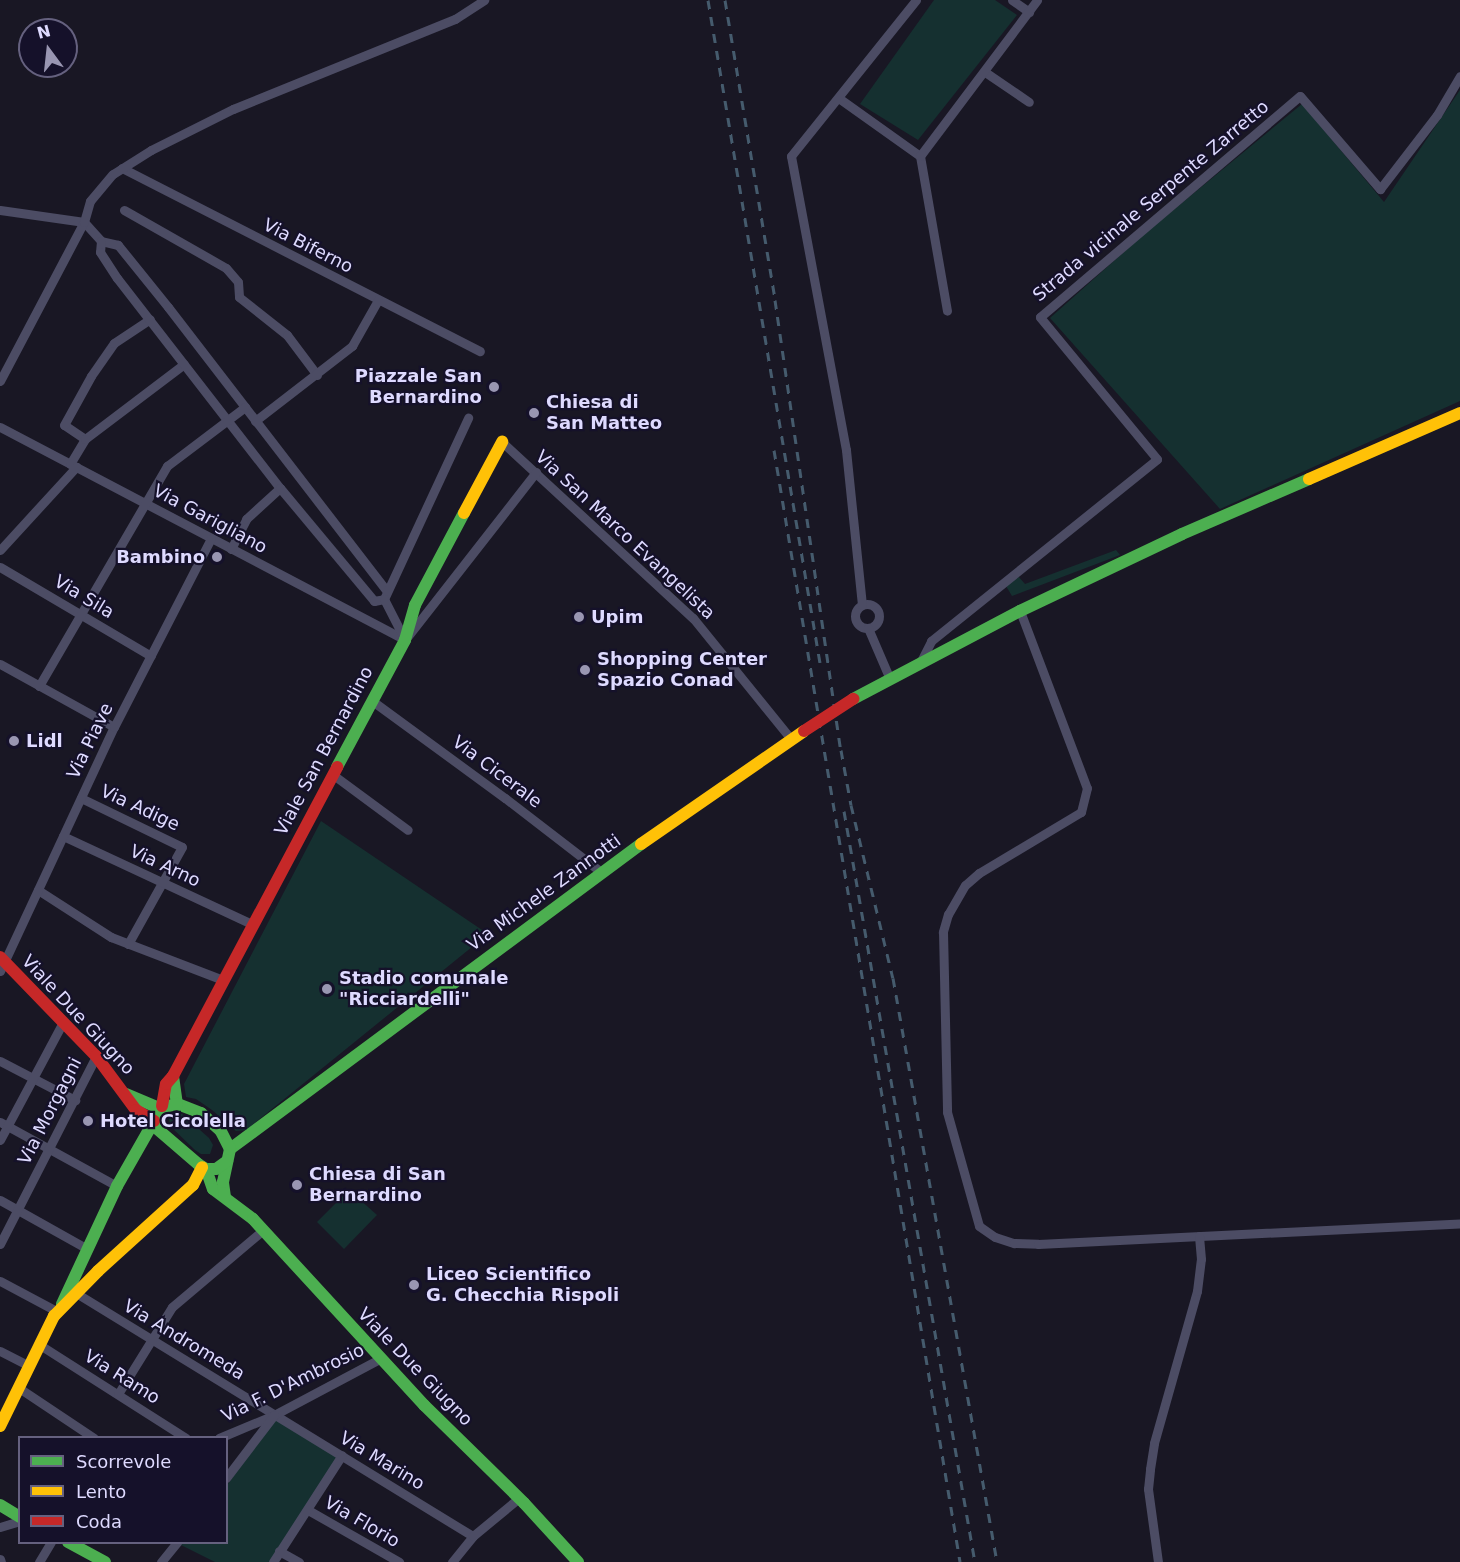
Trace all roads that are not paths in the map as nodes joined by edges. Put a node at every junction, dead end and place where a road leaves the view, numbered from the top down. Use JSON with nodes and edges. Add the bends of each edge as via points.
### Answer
{"nodes":[{"id":1,"x":484,"y":0,"type":"edge"},
{"id":2,"x":916,"y":0,"type":"edge"},
{"id":3,"x":1012,"y":0,"type":"edge"},
{"id":4,"x":1037,"y":0,"type":"edge"},
{"id":5,"x":1029,"y":12,"type":"junction"},
{"id":6,"x":985,"y":72,"type":"junction"},
{"id":7,"x":1460,"y":76,"type":"edge"},
{"id":8,"x":840,"y":99,"type":"junction"},
{"id":9,"x":1029,"y":102,"type":"dead end"},
{"id":10,"x":920,"y":156,"type":"junction"},
{"id":11,"x":122,"y":168,"type":"junction"},
{"id":12,"x":0,"y":210,"type":"edge"},
{"id":13,"x":124,"y":210,"type":"dead end"},
{"id":14,"x":84,"y":222,"type":"junction"},
{"id":15,"x":101,"y":241,"type":"junction"},
{"id":16,"x":378,"y":300,"type":"junction"},
{"id":17,"x":947,"y":311,"type":"dead end"},
{"id":18,"x":150,"y":319,"type":"junction"},
{"id":19,"x":480,"y":351,"type":"dead end"},
{"id":20,"x":184,"y":363,"type":"junction"},
{"id":21,"x":317,"y":375,"type":"junction"},
{"id":22,"x":0,"y":381,"type":"edge"},
{"id":23,"x":245,"y":406,"type":"junction"},
{"id":24,"x":1460,"y":412,"type":"edge"},
{"id":25,"x":468,"y":418,"type":"dead end"},
{"id":26,"x":227,"y":420,"type":"junction"},
{"id":27,"x":255,"y":421,"type":"junction"},
{"id":28,"x":0,"y":427,"type":"edge"},
{"id":29,"x":85,"y":439,"type":"junction"},
{"id":30,"x":502,"y":442,"type":"joint"},
{"id":31,"x":73,"y":465,"type":"junction"},
{"id":32,"x":536,"y":472,"type":"junction"},
{"id":33,"x":280,"y":488,"type":"junction"},
{"id":34,"x":144,"y":501,"type":"junction"},
{"id":35,"x":212,"y":538,"type":"junction"},
{"id":36,"x":231,"y":549,"type":"junction"},
{"id":37,"x":0,"y":550,"type":"edge"},
{"id":38,"x":0,"y":567,"type":"edge"},
{"id":39,"x":385,"y":595,"type":"junction"},
{"id":40,"x":862,"y":605,"type":"junction"},
{"id":41,"x":1020,"y":611,"type":"junction"},
{"id":42,"x":80,"y":614,"type":"junction"},
{"id":43,"x":868,"y":628,"type":"junction"},
{"id":44,"x":405,"y":640,"type":"junction"},
{"id":45,"x":151,"y":656,"type":"junction"},
{"id":46,"x":920,"y":663,"type":"junction"},
{"id":47,"x":0,"y":664,"type":"edge"},
{"id":48,"x":890,"y":679,"type":"junction"},
{"id":49,"x":39,"y":686,"type":"junction"},
{"id":50,"x":371,"y":700,"type":"junction"},
{"id":51,"x":114,"y":727,"type":"junction"},
{"id":52,"x":791,"y":739,"type":"junction"},
{"id":53,"x":332,"y":774,"type":"junction"},
{"id":54,"x":81,"y":798,"type":"junction"},
{"id":55,"x":408,"y":830,"type":"dead end"},
{"id":56,"x":63,"y":836,"type":"junction"},
{"id":57,"x":601,"y":872,"type":"junction"},
{"id":58,"x":162,"y":883,"type":"junction"},
{"id":59,"x":38,"y":890,"type":"junction"},
{"id":60,"x":252,"y":924,"type":"junction"},
{"id":61,"x":128,"y":944,"type":"junction"},
{"id":62,"x":2,"y":963,"type":"edge"},
{"id":63,"x":223,"y":980,"type":"junction"},
{"id":64,"x":63,"y":1022,"type":"junction"},
{"id":65,"x":96,"y":1056,"type":"junction"},
{"id":66,"x":0,"y":1062,"type":"edge"},
{"id":67,"x":173,"y":1076,"type":"junction"},
{"id":68,"x":34,"y":1077,"type":"junction"},
{"id":69,"x":126,"y":1094,"type":"junction"},
{"id":70,"x":75,"y":1100,"type":"junction"},
{"id":71,"x":177,"y":1104,"type":"junction"},
{"id":72,"x":160,"y":1107,"type":"junction"},
{"id":73,"x":153,"y":1122,"type":"junction"},
{"id":74,"x":4,"y":1124,"type":"edge"},
{"id":75,"x":221,"y":1131,"type":"junction"},
{"id":76,"x":251,"y":1132,"type":"junction"},
{"id":77,"x":0,"y":1140,"type":"edge"},
{"id":78,"x":50,"y":1149,"type":"junction"},
{"id":79,"x":229,"y":1155,"type":"junction"},
{"id":80,"x":204,"y":1168,"type":"junction"},
{"id":81,"x":117,"y":1186,"type":"junction"},
{"id":82,"x":225,"y":1197,"type":"junction"},
{"id":83,"x":0,"y":1200,"type":"edge"},
{"id":84,"x":19,"y":1209,"type":"junction"},
{"id":85,"x":1460,"y":1223,"type":"edge"},
{"id":86,"x":262,"y":1231,"type":"junction"},
{"id":87,"x":1199,"y":1236,"type":"junction"},
{"id":88,"x":0,"y":1244,"type":"edge"},
{"id":89,"x":86,"y":1248,"type":"junction"},
{"id":90,"x":0,"y":1281,"type":"edge"},
{"id":91,"x":76,"y":1293,"type":"junction"},
{"id":92,"x":58,"y":1312,"type":"junction"},
{"id":93,"x":151,"y":1339,"type":"junction"},
{"id":94,"x":40,"y":1345,"type":"junction"},
{"id":95,"x":0,"y":1351,"type":"edge"},
{"id":96,"x":381,"y":1358,"type":"junction"},
{"id":97,"x":29,"y":1366,"type":"junction"},
{"id":98,"x":19,"y":1388,"type":"junction"},
{"id":99,"x":118,"y":1395,"type":"junction"},
{"id":100,"x":274,"y":1415,"type":"junction"},
{"id":101,"x":1,"y":1423,"type":"edge"},
{"id":102,"x":92,"y":1436,"type":"edge"},
{"id":103,"x":184,"y":1436,"type":"edge"},
{"id":104,"x":222,"y":1436,"type":"edge"},
{"id":105,"x":342,"y":1455,"type":"junction"},
{"id":106,"x":230,"y":1466,"type":"edge"},
{"id":107,"x":519,"y":1498,"type":"junction"},
{"id":108,"x":0,"y":1505,"type":"edge"},
{"id":109,"x":308,"y":1510,"type":"junction"},
{"id":110,"x":18,"y":1518,"type":"edge"},
{"id":111,"x":18,"y":1520,"type":"edge"},
{"id":112,"x":0,"y":1527,"type":"edge"},
{"id":113,"x":473,"y":1536,"type":"junction"},
{"id":114,"x":50,"y":1544,"type":"edge"},
{"id":115,"x":72,"y":1544,"type":"edge"},
{"id":116,"x":173,"y":1544,"type":"edge"},
{"id":117,"x":279,"y":1551,"type":"junction"},
{"id":118,"x":39,"y":1562,"type":"edge"},
{"id":119,"x":105,"y":1562,"type":"edge"},
{"id":120,"x":161,"y":1562,"type":"edge"},
{"id":121,"x":273,"y":1562,"type":"edge"},
{"id":122,"x":299,"y":1562,"type":"edge"},
{"id":123,"x":399,"y":1562,"type":"edge"},
{"id":124,"x":452,"y":1562,"type":"edge"},
{"id":125,"x":578,"y":1562,"type":"edge"},
{"id":126,"x":1158,"y":1562,"type":"edge"}],
"edges":[{"from":1,"to":11,"type":"street","via":[[455,19],[232,109]]},
{"from":2,"to":8,"type":"street"},
{"from":3,"to":5,"type":"street"},
{"from":4,"to":5,"type":"street"},
{"from":5,"to":6,"type":"street"},
{"from":6,"to":9,"type":"street"},
{"from":6,"to":10,"type":"street"},
{"from":7,"to":46,"type":"street","name":"Strada vicinale Serpente Zarretto","via":[[1437,115],[1380,189],[1300,96],[1040,317],[1157,459],[931,641]]},
{"from":8,"to":10,"type":"street"},
{"from":8,"to":40,"type":"street","via":[[791,156],[846,450]]},
{"from":10,"to":17,"type":"street"},
{"from":11,"to":14,"type":"street","via":[[90,201]]},
{"from":11,"to":16,"type":"street","name":"Via Biferno"},
{"from":12,"to":14,"type":"street"},
{"from":13,"to":21,"type":"street","via":[[226,268],[238,282],[239,297],[287,335]]},
{"from":14,"to":15,"type":"street"},
{"from":14,"to":22,"type":"street"},
{"from":15,"to":18,"type":"street","via":[[100,252]]},
{"from":15,"to":23,"type":"street","via":[[118,245]]},
{"from":16,"to":19,"type":"street","name":"Via Biferno"},
{"from":16,"to":21,"type":"street","via":[[352,346]]},
{"from":18,"to":20,"type":"street"},
{"from":18,"to":29,"type":"street","via":[[114,343],[64,425]]},
{"from":20,"to":26,"type":"street"},
{"from":20,"to":29,"type":"street"},
{"from":21,"to":27,"type":"street"},
{"from":23,"to":26,"type":"street"},
{"from":23,"to":27,"type":"street"},
{"from":24,"to":41,"type":"main road","name":"Via Michele Zannotti","via":[[1182,534]]},
{"from":25,"to":39,"type":"street"},
{"from":26,"to":33,"type":"street"},
{"from":26,"to":34,"type":"street","via":[[167,466]]},
{"from":27,"to":39,"type":"street"},
{"from":28,"to":31,"type":"street","name":"Via Garigliano"},
{"from":29,"to":31,"type":"street"},
{"from":30,"to":32,"type":"street","name":"Via San Marco Evangelista"},
{"from":30,"to":44,"type":"main road","name":"Viale San Bernardino","via":[[415,605]]},
{"from":31,"to":34,"type":"street","name":"Via Garigliano"},
{"from":31,"to":37,"type":"street"},
{"from":32,"to":44,"type":"street"},
{"from":32,"to":52,"type":"street","name":"Via San Marco Evangelista","via":[[693,618]]},
{"from":33,"to":36,"type":"street","via":[[246,519]]},
{"from":33,"to":39,"type":"street","via":[[374,601]]},
{"from":34,"to":35,"type":"street","name":"Via Garigliano"},
{"from":34,"to":42,"type":"street"},
{"from":35,"to":36,"type":"street","name":"Via Garigliano"},
{"from":35,"to":45,"type":"street","name":"Via Piave"},
{"from":36,"to":44,"type":"street","name":"Via Garigliano"},
{"from":38,"to":42,"type":"street","name":"Via Sila"},
{"from":39,"to":44,"type":"street"},
{"from":40,"to":43,"type":"street","via":[[855,613],[856,621]]},
{"from":40,"to":43,"type":"street","via":[[870,604],[878,613],[875,624]]},
{"from":41,"to":46,"type":"main road","name":"Via Michele Zannotti"},
{"from":41,"to":87,"type":"street","via":[[1087,788],[1081,812],[965,885],[948,914],[943,932],[947,1112],[973,1209],[979,1226],[994,1237],[1014,1243]]},
{"from":42,"to":45,"type":"street","name":"Via Sila"},
{"from":42,"to":49,"type":"street"},
{"from":43,"to":48,"type":"street"},
{"from":44,"to":50,"type":"main road","name":"Viale San Bernardino"},
{"from":45,"to":51,"type":"street","name":"Via Piave"},
{"from":46,"to":48,"type":"main road","name":"Via Michele Zannotti"},
{"from":47,"to":49,"type":"street"},
{"from":48,"to":52,"type":"main road","name":"Via Michele Zannotti","bridge":true},
{"from":49,"to":51,"type":"street"},
{"from":50,"to":53,"type":"main road","name":"Viale San Bernardino"},
{"from":50,"to":57,"type":"street","name":"Via Cicerale"},
{"from":51,"to":54,"type":"street","name":"Via Piave"},
{"from":52,"to":57,"type":"main road","name":"Via Michele Zannotti"},
{"from":53,"to":55,"type":"street"},
{"from":53,"to":60,"type":"main road","name":"Viale San Bernardino"},
{"from":54,"to":56,"type":"street","name":"Via Piave"},
{"from":54,"to":58,"type":"street","name":"Via Adige","via":[[182,847]]},
{"from":56,"to":58,"type":"street","name":"Via Arno"},
{"from":56,"to":59,"type":"street","name":"Via Piave"},
{"from":57,"to":76,"type":"main road","name":"Via Michele Zannotti"},
{"from":58,"to":60,"type":"street","name":"Via Arno"},
{"from":58,"to":61,"type":"street","name":"Via Adige"},
{"from":59,"to":61,"type":"street"},
{"from":59,"to":62,"type":"street","name":"Via Piave"},
{"from":60,"to":63,"type":"main road","name":"Viale San Bernardino"},
{"from":61,"to":63,"type":"street"},
{"from":62,"to":64,"type":"main road","name":"Viale Due Giugno"},
{"from":63,"to":67,"type":"main road","name":"Viale San Bernardino"},
{"from":64,"to":65,"type":"main road","name":"Viale Due Giugno"},
{"from":64,"to":68,"type":"street"},
{"from":65,"to":69,"type":"main road","name":"Viale Due Giugno"},
{"from":65,"to":70,"type":"street","name":"Via Morgagni"},
{"from":66,"to":68,"type":"street"},
{"from":67,"to":71,"type":"main road"},
{"from":67,"to":72,"type":"main road","name":"Viale San Bernardino","via":[[166,1084]]},
{"from":68,"to":70,"type":"street"},
{"from":68,"to":74,"type":"street"},
{"from":69,"to":72,"type":"main road"},
{"from":69,"to":73,"type":"main road","name":"Viale Due Giugno","via":[[136,1110]]},
{"from":70,"to":78,"type":"street","name":"Via Morgagni"},
{"from":71,"to":72,"type":"main road"},
{"from":71,"to":75,"type":"main road","via":[[201,1113]]},
{"from":72,"to":73,"type":"main road","name":"Viale San Bernardino"},
{"from":73,"to":80,"type":"main road","name":"Viale Due Giugno","via":[[168,1140]]},
{"from":73,"to":81,"type":"main road"},
{"from":74,"to":77,"type":"street"},
{"from":74,"to":78,"type":"street"},
{"from":75,"to":76,"type":"main road"},
{"from":75,"to":79,"type":"main road"},
{"from":76,"to":79,"type":"main road","name":"Via Michele Zannotti"},
{"from":78,"to":81,"type":"street"},
{"from":78,"to":84,"type":"street","name":"Via Morgagni"},
{"from":79,"to":80,"type":"main road","name":"Via Michele Zannotti","via":[[216,1169]]},
{"from":79,"to":82,"type":"main road","via":[[223,1182]]},
{"from":80,"to":82,"type":"main road","name":"Viale Due Giugno","via":[[213,1189]]},
{"from":80,"to":91,"type":"main road","via":[[193,1185]]},
{"from":81,"to":89,"type":"main road"},
{"from":82,"to":86,"type":"main road","name":"Viale Due Giugno"},
{"from":83,"to":84,"type":"street"},
{"from":84,"to":88,"type":"street","name":"Via Morgagni"},
{"from":84,"to":89,"type":"street"},
{"from":85,"to":87,"type":"street"},
{"from":86,"to":93,"type":"street","via":[[172,1307]]},
{"from":86,"to":96,"type":"main road","name":"Viale Due Giugno"},
{"from":87,"to":126,"type":"street","via":[[1197,1290],[1150,1469],[1148,1489]]},
{"from":89,"to":92,"type":"main road"},
{"from":90,"to":92,"type":"street"},
{"from":91,"to":92,"type":"main road"},
{"from":91,"to":93,"type":"street","name":"Via Andromeda"},
{"from":92,"to":94,"type":"main road"},
{"from":93,"to":99,"type":"street"},
{"from":93,"to":100,"type":"street","name":"Via Andromeda"},
{"from":94,"to":97,"type":"main road"},
{"from":94,"to":99,"type":"street","name":"Via Ramo"},
{"from":95,"to":97,"type":"street"},
{"from":96,"to":100,"type":"street","name":"Via F. D'Ambrosio"},
{"from":96,"to":107,"type":"main road","name":"Viale Due Giugno"},
{"from":97,"to":98,"type":"main road"},
{"from":98,"to":101,"type":"main road"},
{"from":98,"to":102,"type":"street"},
{"from":99,"to":103,"type":"street","name":"Via Ramo"},
{"from":100,"to":104,"type":"street","name":"Via F. D'Ambrosio"},
{"from":100,"to":105,"type":"street","name":"Via Marino"},
{"from":100,"to":106,"type":"street"},
{"from":105,"to":109,"type":"street"},
{"from":105,"to":113,"type":"street","name":"Via Marino"},
{"from":107,"to":113,"type":"street"},
{"from":107,"to":125,"type":"main road","name":"Viale Due Giugno"},
{"from":108,"to":110,"type":"main road"},
{"from":109,"to":117,"type":"street"},
{"from":109,"to":123,"type":"street","name":"Via Florio"},
{"from":111,"to":112,"type":"street"},
{"from":113,"to":124,"type":"street"},
{"from":114,"to":118,"type":"street"},
{"from":115,"to":119,"type":"main road"},
{"from":116,"to":120,"type":"street"},
{"from":117,"to":121,"type":"street"},
{"from":117,"to":122,"type":"street"}]}
